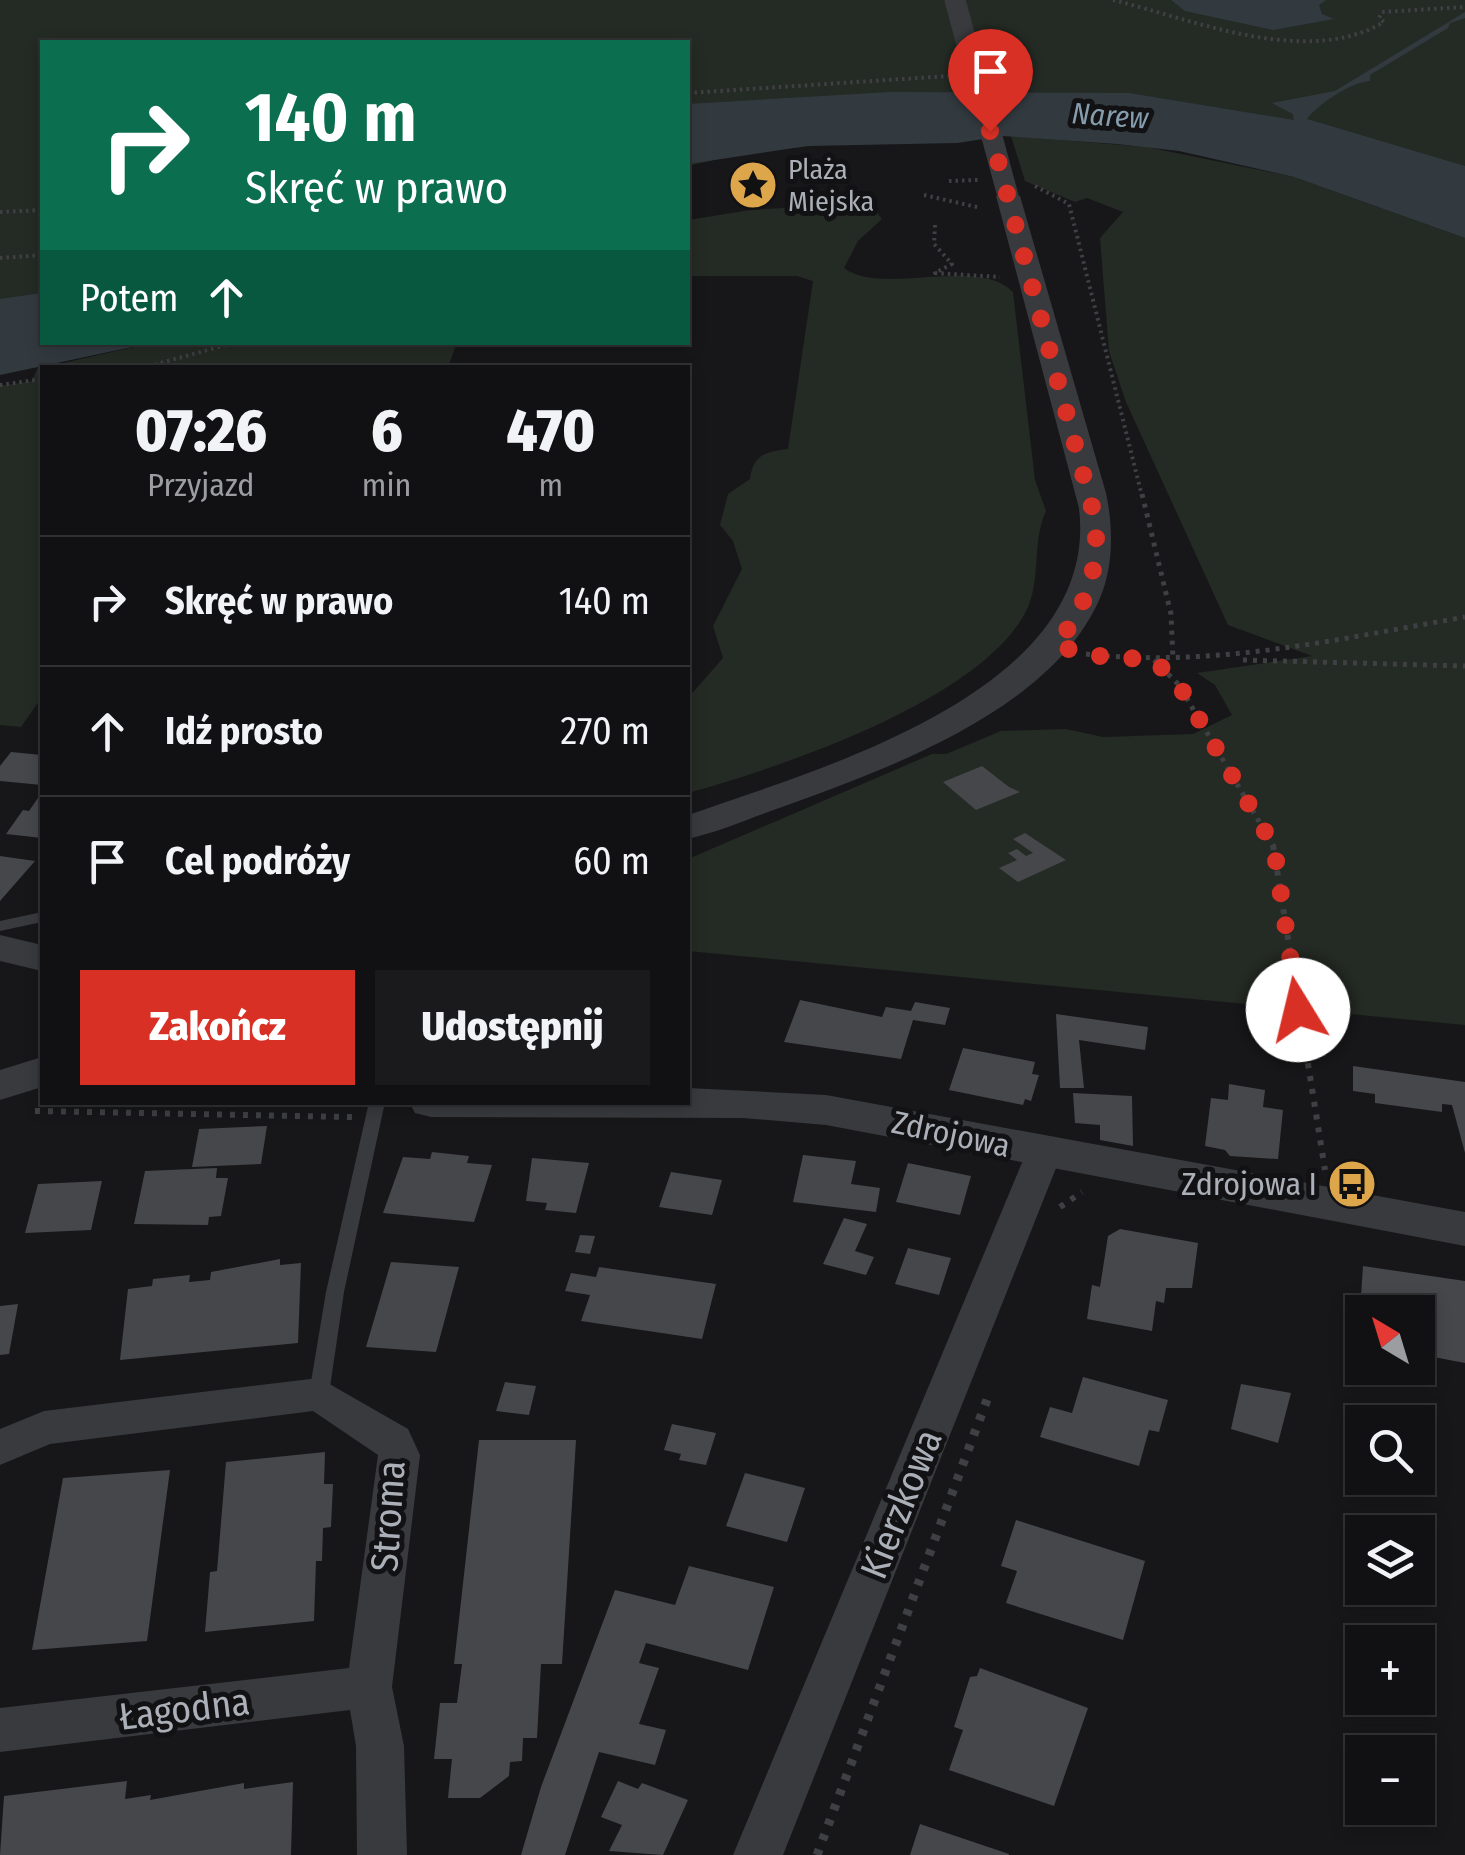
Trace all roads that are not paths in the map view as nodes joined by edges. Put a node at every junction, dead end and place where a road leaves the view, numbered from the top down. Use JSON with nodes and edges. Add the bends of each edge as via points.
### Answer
{"nodes":[{"id":1,"x":955,"y":0,"type":"edge"},
{"id":2,"x":690,"y":827,"type":"edge"},
{"id":3,"x":40,"y":917,"type":"edge"},
{"id":4,"x":0,"y":926,"type":"edge"},
{"id":5,"x":0,"y":948,"type":"edge"},
{"id":6,"x":40,"y":958,"type":"edge"},
{"id":7,"x":690,"y":1105,"type":"edge"},
{"id":8,"x":375,"y":1110,"type":"edge"},
{"id":9,"x":1044,"y":1152,"type":"junction"},
{"id":10,"x":1465,"y":1230,"type":"edge"},
{"id":11,"x":319,"y":1394,"type":"junction"},
{"id":12,"x":0,"y":1448,"type":"edge"},
{"id":13,"x":369,"y":1687,"type":"junction"},
{"id":14,"x":0,"y":1730,"type":"edge"},
{"id":15,"x":382,"y":1855,"type":"edge"},
{"id":16,"x":758,"y":1855,"type":"edge"}],
"edges":[{"from":1,"to":2,"type":"street","bridge":true,"via":[[1091,496],[1097,538],[1088,594],[1056,645],[994,696],[915,738]]},
{"from":3,"to":4,"type":"lane"},
{"from":5,"to":6,"type":"street"},
{"from":7,"to":9,"type":"street","name":"Zdrojowa","via":[[791,1106]]},
{"from":8,"to":11,"type":"lane"},
{"from":9,"to":10,"type":"street","name":"Zdrojowa"},
{"from":9,"to":16,"type":"street","name":"Kierzkowa"},
{"from":11,"to":12,"type":"street","via":[[44,1428]]},
{"from":11,"to":13,"type":"street","name":"Stroma","via":[[379,1428],[398,1455]]},
{"from":13,"to":14,"type":"street","name":"Łagodna"},
{"from":13,"to":15,"type":"street","name":"Stroma","via":[[380,1746]]}]}
